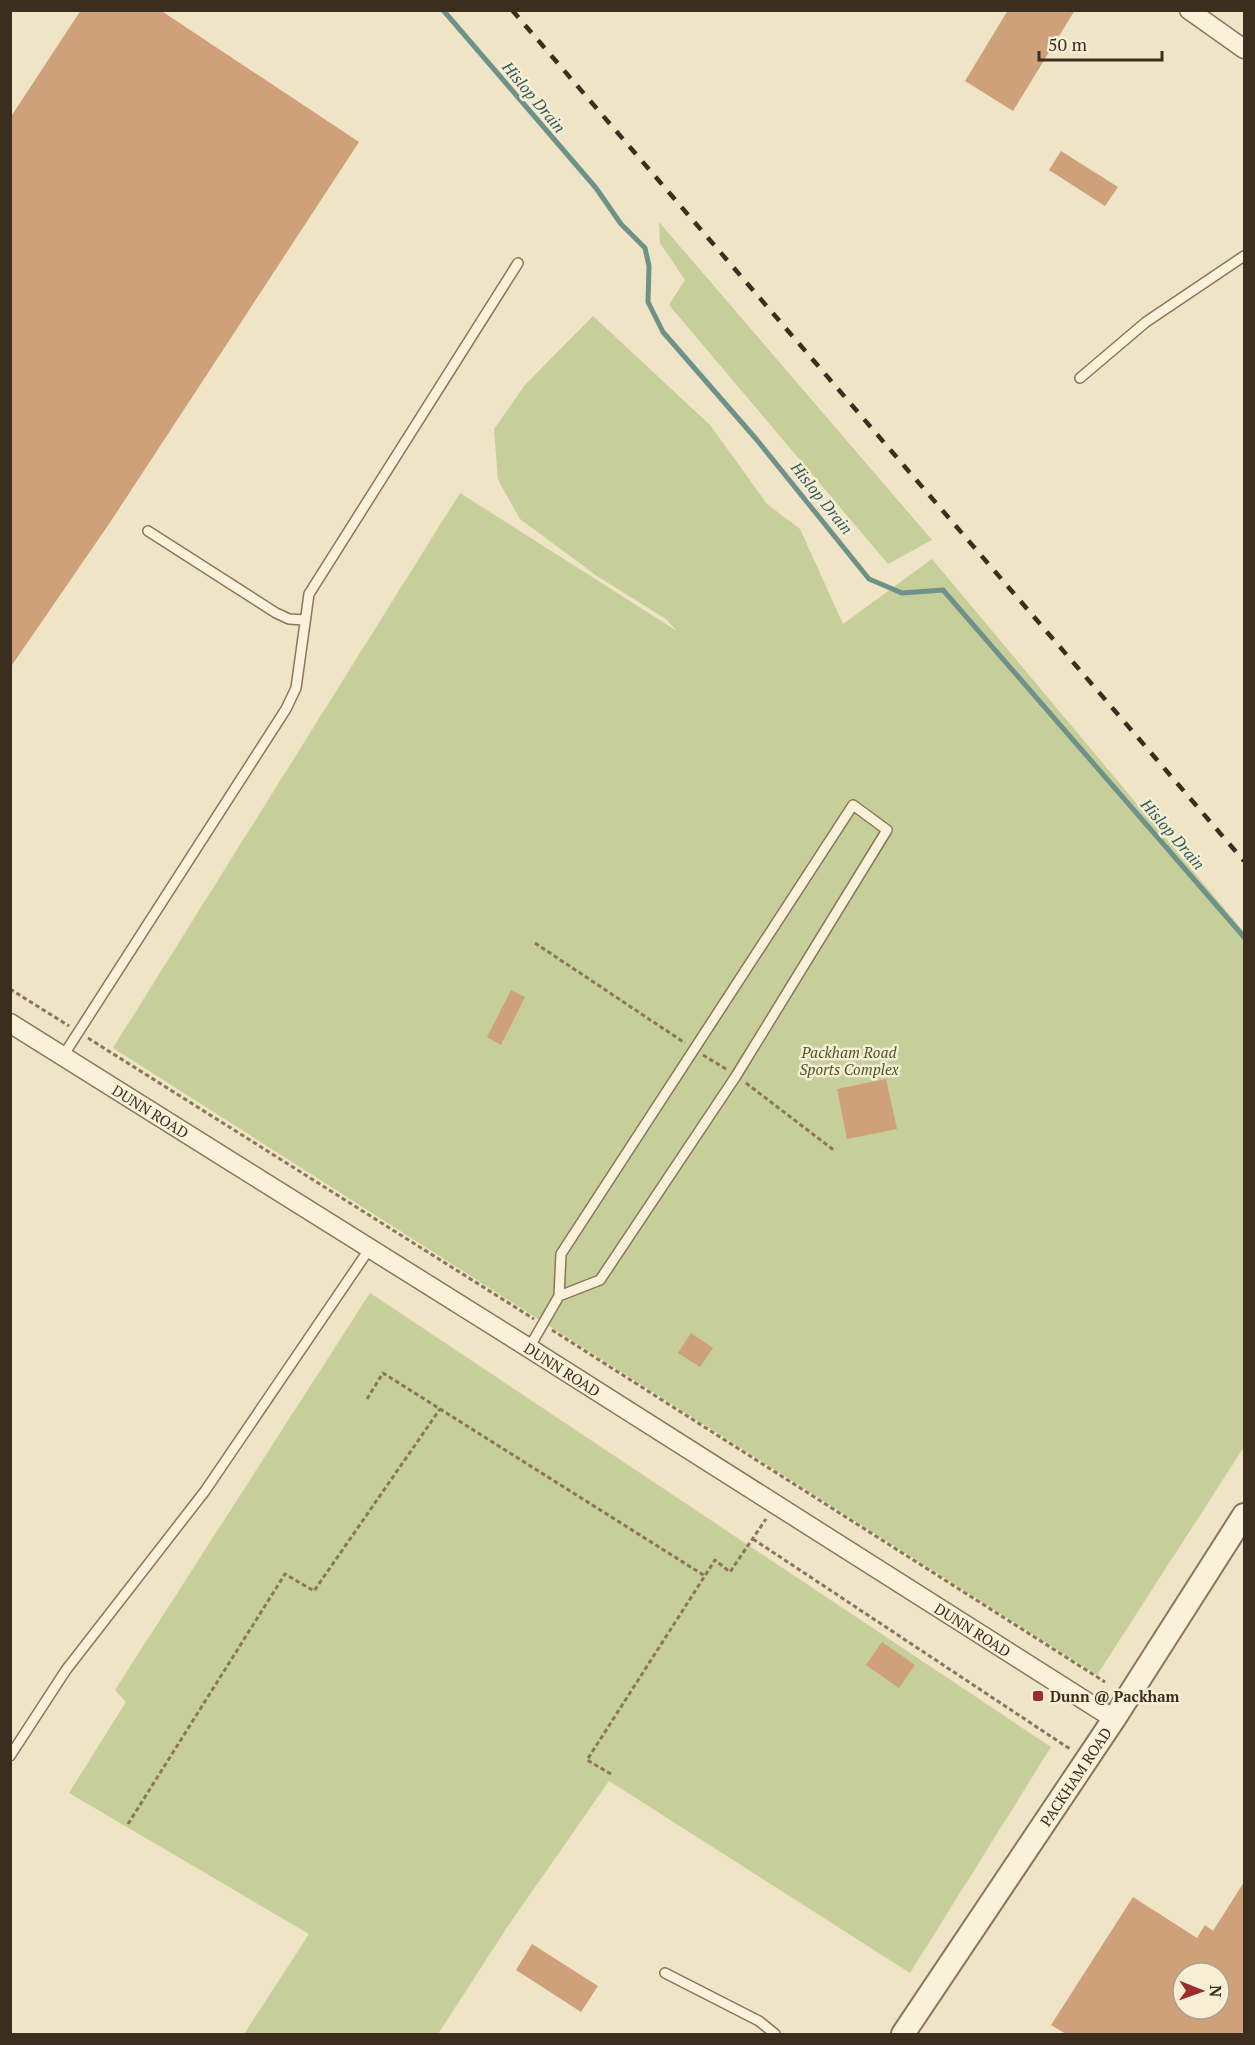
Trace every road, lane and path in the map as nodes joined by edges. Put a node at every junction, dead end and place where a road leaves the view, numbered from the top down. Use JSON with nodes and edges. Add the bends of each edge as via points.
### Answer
{"nodes":[{"id":1,"x":1189,"y":10,"type":"edge"},
{"id":2,"x":1245,"y":49,"type":"edge"},
{"id":3,"x":1245,"y":256,"type":"edge"},
{"id":4,"x":518,"y":263,"type":"dead end"},
{"id":5,"x":1080,"y":378,"type":"dead end"},
{"id":6,"x":148,"y":531,"type":"dead end"},
{"id":7,"x":305,"y":620,"type":"junction"},
{"id":8,"x":10,"y":989,"type":"edge"},
{"id":9,"x":10,"y":1023,"type":"edge"},
{"id":10,"x":74,"y":1029,"type":"dead end"},
{"id":11,"x":82,"y":1035,"type":"dead end"},
{"id":12,"x":63,"y":1056,"type":"junction"},
{"id":13,"x":370,"y":1248,"type":"junction"},
{"id":14,"x":559,"y":1296,"type":"junction"},
{"id":15,"x":543,"y":1324,"type":"junction"},
{"id":16,"x":529,"y":1348,"type":"junction"},
{"id":17,"x":367,"y":1399,"type":"dead end"},
{"id":18,"x":440,"y":1409,"type":"junction"},
{"id":19,"x":776,"y":1505,"type":"junction"},
{"id":20,"x":1245,"y":1515,"type":"edge"},
{"id":21,"x":753,"y":1539,"type":"junction"},
{"id":22,"x":705,"y":1576,"type":"junction"},
{"id":23,"x":1105,"y":1682,"type":"dead end"},
{"id":24,"x":1114,"y":1719,"type":"junction"},
{"id":25,"x":10,"y":1756,"type":"edge"},
{"id":26,"x":1087,"y":1760,"type":"junction"},
{"id":27,"x":611,"y":1774,"type":"dead end"},
{"id":28,"x":128,"y":1824,"type":"dead end"},
{"id":29,"x":665,"y":1973,"type":"dead end"},
{"id":30,"x":775,"y":2034,"type":"edge"},
{"id":31,"x":903,"y":2034,"type":"edge"}],
"edges":[{"from":1,"to":2,"type":"street"},
{"from":3,"to":5,"type":"lane","via":[[1146,322]]},
{"from":4,"to":7,"type":"lane","via":[[309,594]]},
{"from":6,"to":7,"type":"lane","via":[[276,613],[289,620]]},
{"from":7,"to":12,"type":"lane","via":[[296,688],[286,709]]},
{"from":8,"to":10,"type":"path"},
{"from":9,"to":12,"type":"street","name":"DUNN ROAD"},
{"from":11,"to":15,"type":"path"},
{"from":12,"to":13,"type":"street","name":"DUNN ROAD"},
{"from":13,"to":16,"type":"street","name":"DUNN ROAD"},
{"from":13,"to":25,"type":"lane","via":[[205,1491],[66,1670]]},
{"from":14,"to":14,"type":"lane","via":[[600,1280],[736,1076],[887,830],[853,805],[561,1254]]},
{"from":14,"to":15,"type":"lane"},
{"from":15,"to":16,"type":"lane"},
{"from":15,"to":23,"type":"path"},
{"from":16,"to":19,"type":"street","name":"DUNN ROAD"},
{"from":17,"to":18,"type":"path","via":[[383,1373]]},
{"from":18,"to":22,"type":"path"},
{"from":18,"to":28,"type":"path","via":[[314,1591],[285,1574]]},
{"from":19,"to":21,"type":"path"},
{"from":19,"to":24,"type":"street","name":"DUNN ROAD"},
{"from":20,"to":24,"type":"street","name":"PACKHAM ROAD"},
{"from":21,"to":22,"type":"path","via":[[730,1572],[715,1560]]},
{"from":21,"to":26,"type":"path"},
{"from":22,"to":27,"type":"path","via":[[587,1760]]},
{"from":24,"to":26,"type":"street","name":"PACKHAM ROAD"},
{"from":26,"to":31,"type":"street","name":"PACKHAM ROAD"},
{"from":29,"to":30,"type":"lane","via":[[759,2021]]}]}
